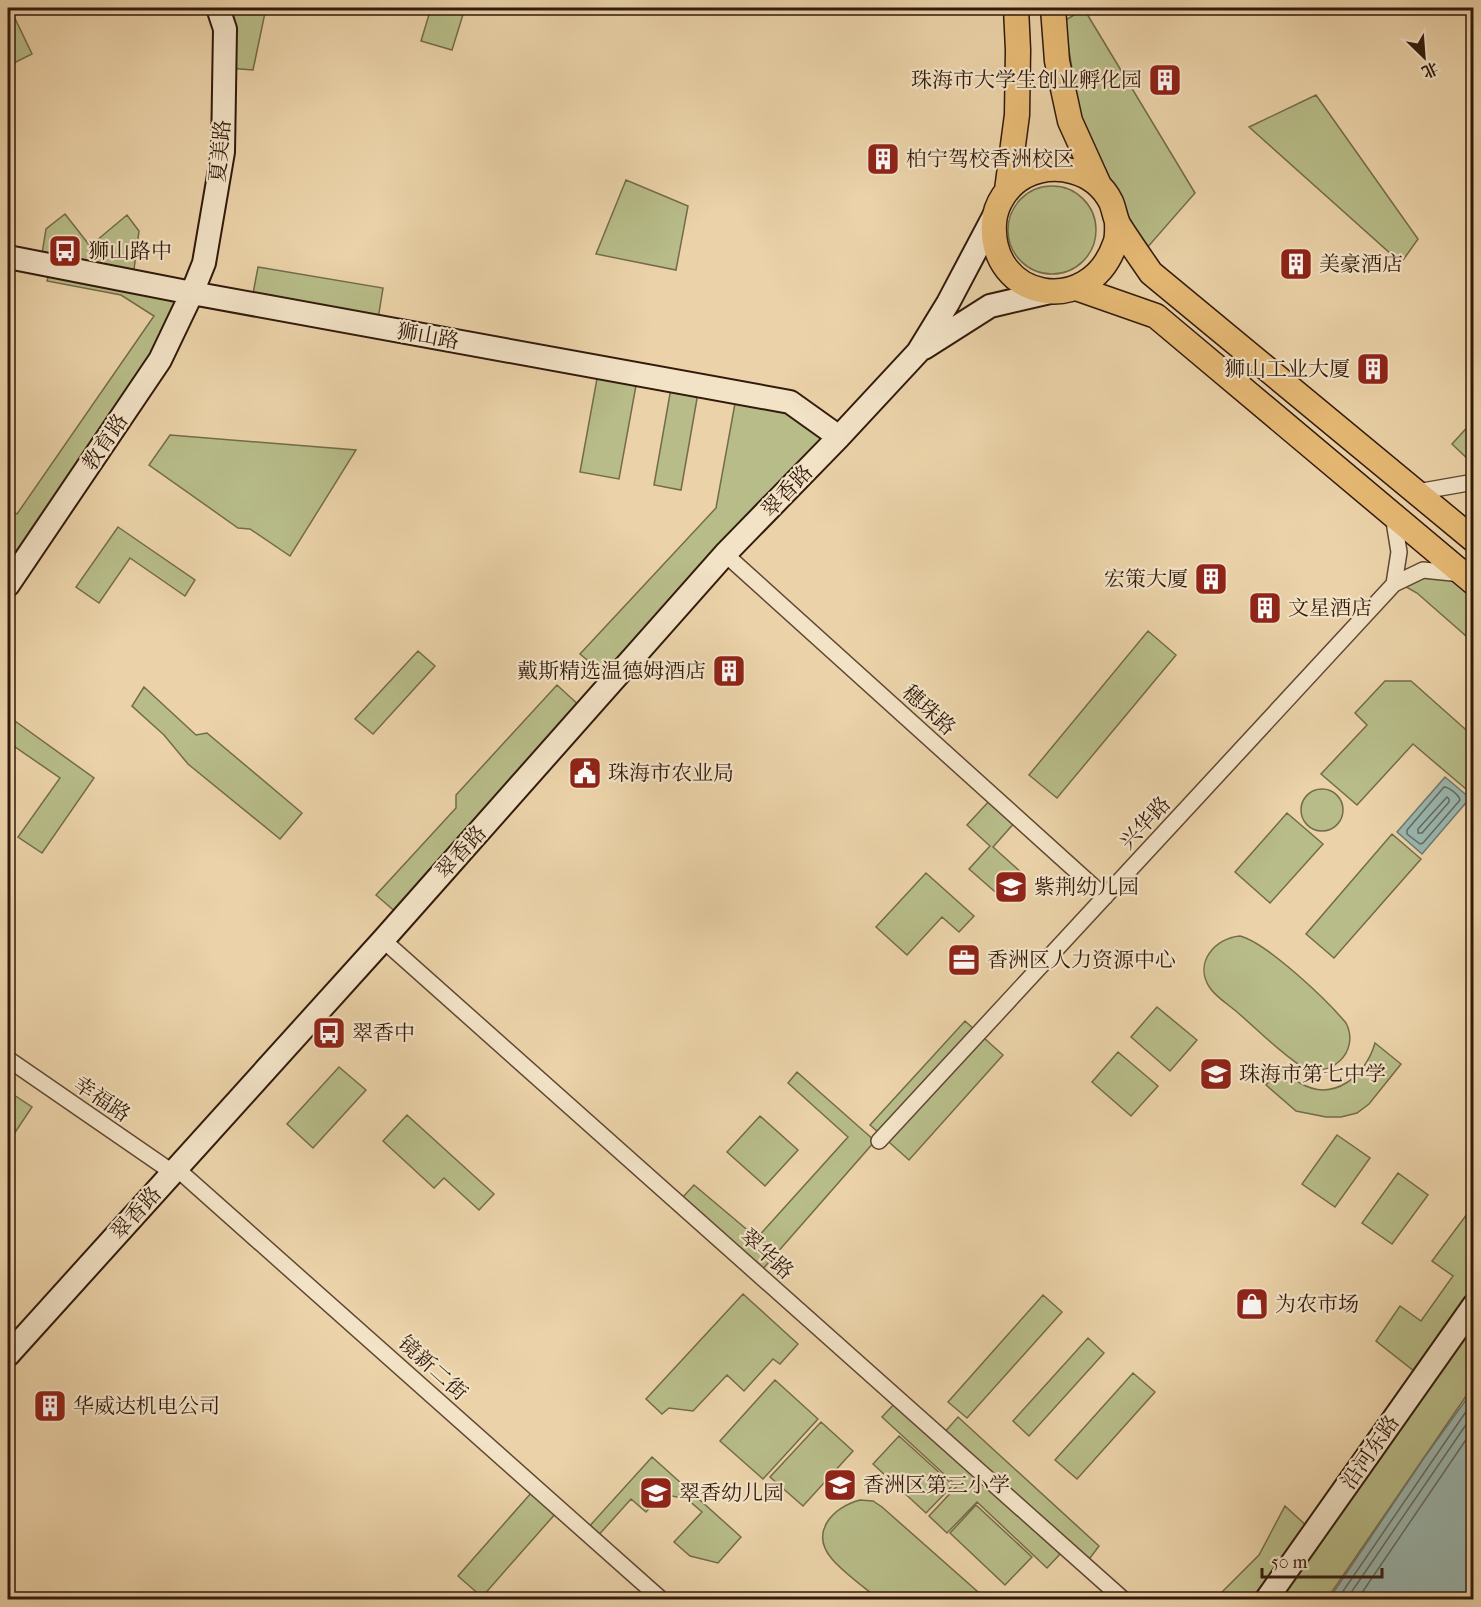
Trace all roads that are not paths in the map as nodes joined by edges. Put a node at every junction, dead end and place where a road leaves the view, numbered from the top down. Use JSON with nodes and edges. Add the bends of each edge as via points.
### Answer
{"nodes":[{"id":1,"x":218,"y":8,"type":"edge"},
{"id":2,"x":1016,"y":8,"type":"edge"},
{"id":3,"x":1053,"y":8,"type":"edge"},
{"id":4,"x":1099,"y":185,"type":"junction"},
{"id":5,"x":1007,"y":190,"type":"junction"},
{"id":6,"x":994,"y":216,"type":"junction"},
{"id":7,"x":1117,"y":221,"type":"junction"},
{"id":8,"x":8,"y":257,"type":"edge"},
{"id":9,"x":1076,"y":288,"type":"junction"},
{"id":10,"x":1050,"y":292,"type":"junction"},
{"id":11,"x":192,"y":293,"type":"junction"},
{"id":12,"x":918,"y":352,"type":"junction"},
{"id":13,"x":840,"y":436,"type":"junction"},
{"id":14,"x":1473,"y":483,"type":"edge"},
{"id":15,"x":1417,"y":492,"type":"junction"},
{"id":16,"x":1393,"y":514,"type":"junction"},
{"id":17,"x":1473,"y":540,"type":"edge"},
{"id":18,"x":725,"y":554,"type":"junction"},
{"id":19,"x":1468,"y":578,"type":"edge"},
{"id":20,"x":1394,"y":584,"type":"junction"},
{"id":21,"x":8,"y":585,"type":"edge"},
{"id":22,"x":1105,"y":897,"type":"junction"},
{"id":23,"x":382,"y":940,"type":"junction"},
{"id":24,"x":8,"y":1059,"type":"edge"},
{"id":25,"x":879,"y":1142,"type":"dead end"},
{"id":26,"x":174,"y":1170,"type":"junction"},
{"id":27,"x":1473,"y":1305,"type":"edge"},
{"id":28,"x":8,"y":1355,"type":"edge"},
{"id":29,"x":662,"y":1599,"type":"edge"},
{"id":30,"x":1124,"y":1599,"type":"edge"},
{"id":31,"x":1266,"y":1599,"type":"edge"}],
"edges":[{"from":1,"to":11,"type":"street","name":"夏美路","via":[[225,29],[223,152],[204,263]]},
{"from":2,"to":5,"type":"main road","via":[[1017,115]]},
{"from":3,"to":4,"type":"main road","via":[[1057,62],[1070,121]]},
{"from":4,"to":5,"type":"main road","via":[[1062,168],[1042,169]]},
{"from":4,"to":7,"type":"main road","via":[[1111,202]]},
{"from":5,"to":6,"type":"main road"},
{"from":6,"to":10,"type":"main road","via":[[993,237],[999,257],[1011,274],[1029,286]]},
{"from":6,"to":12,"type":"street"},
{"from":7,"to":9,"type":"main road","via":[[1116,242],[1105,264],[1093,279]]},
{"from":7,"to":15,"type":"main road","via":[[1151,273]]},
{"from":8,"to":11,"type":"street","name":"狮山路"},
{"from":9,"to":10,"type":"main road"},
{"from":9,"to":16,"type":"main road","via":[[1156,316]]},
{"from":10,"to":12,"type":"street","via":[[990,306]]},
{"from":11,"to":13,"type":"street","name":"狮山路","via":[[790,402]]},
{"from":11,"to":21,"type":"street","name":"教育路","via":[[160,360]]},
{"from":12,"to":13,"type":"street","name":"翠香路"},
{"from":13,"to":18,"type":"street","name":"翠香路"},
{"from":14,"to":15,"type":"street"},
{"from":15,"to":17,"type":"main road"},
{"from":16,"to":19,"type":"main road"},
{"from":16,"to":20,"type":"street","via":[[1399,552]]},
{"from":18,"to":22,"type":"street","name":"穗珠路"},
{"from":18,"to":23,"type":"street","name":"翠香路"},
{"from":19,"to":20,"type":"street","via":[[1423,570]]},
{"from":20,"to":22,"type":"street","name":"兴华路"},
{"from":22,"to":25,"type":"street","name":"兴华路"},
{"from":23,"to":26,"type":"street","name":"翠香路"},
{"from":23,"to":30,"type":"street","name":"翠华路"},
{"from":24,"to":26,"type":"street","name":"幸福路"},
{"from":26,"to":28,"type":"street","name":"翠香路"},
{"from":26,"to":29,"type":"street","name":"镜新二街"},
{"from":27,"to":31,"type":"street","name":"沿河东路"}]}
